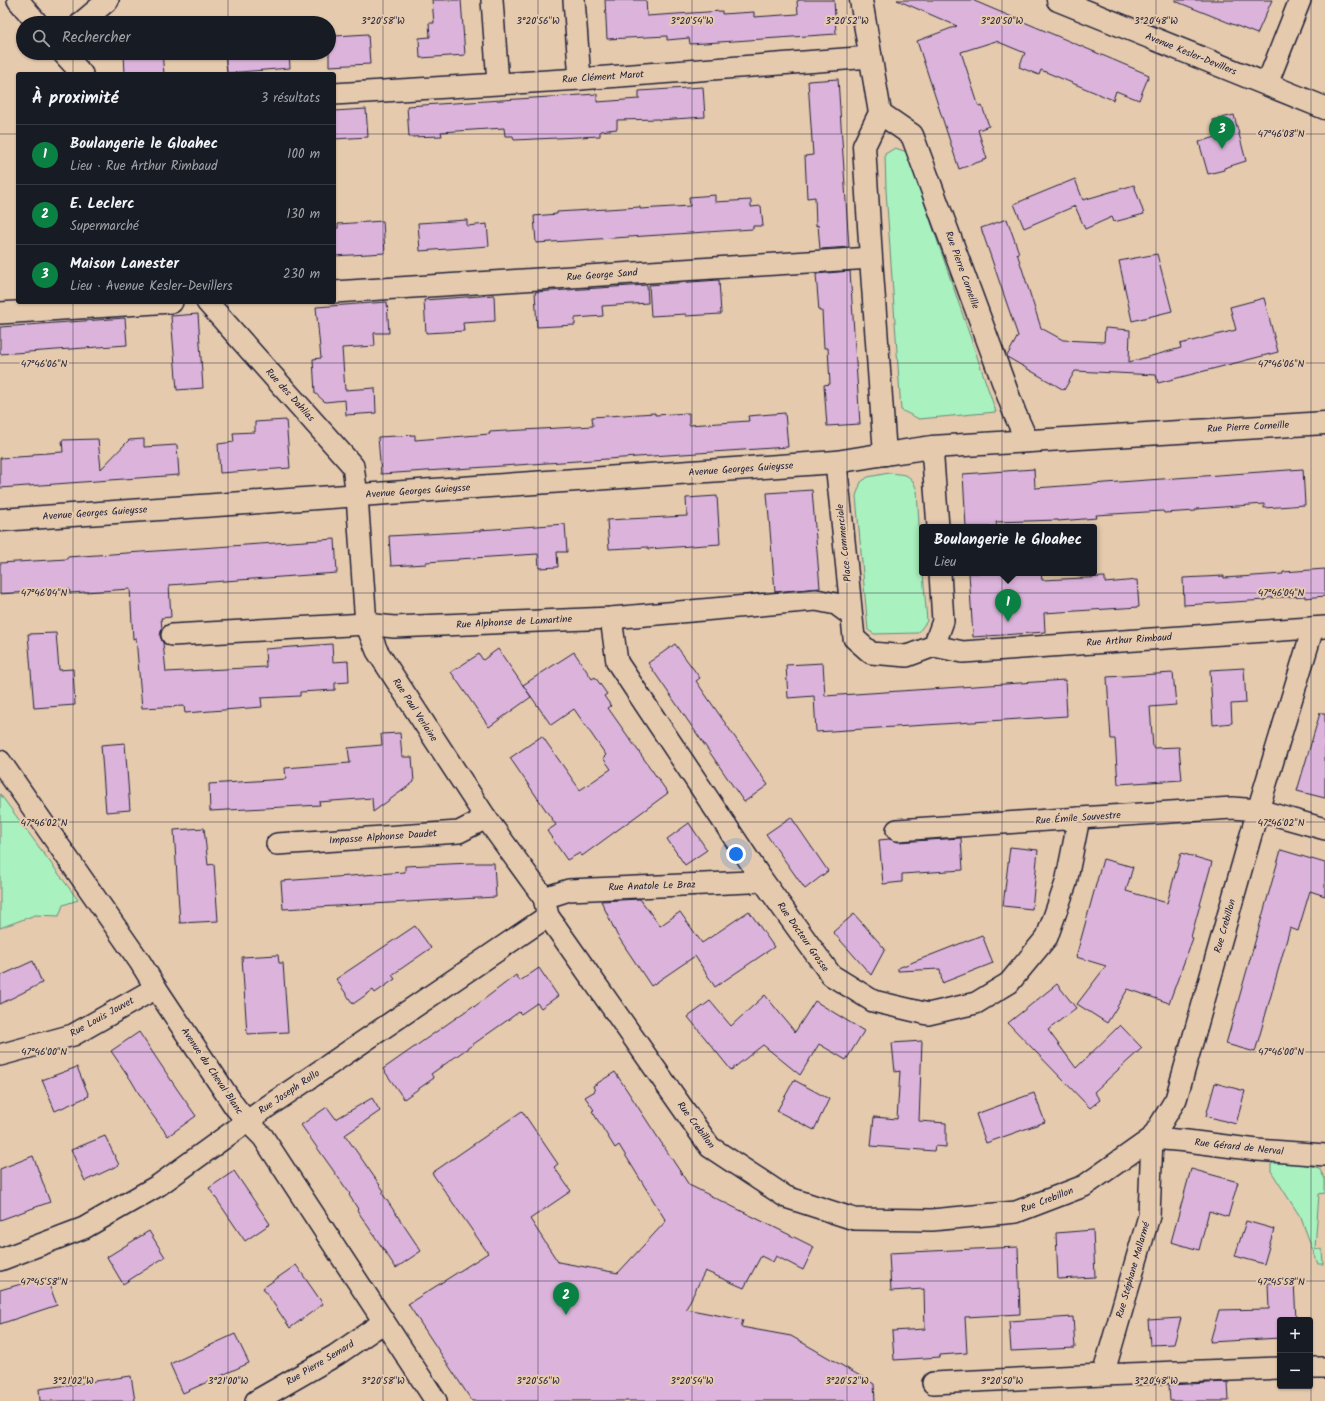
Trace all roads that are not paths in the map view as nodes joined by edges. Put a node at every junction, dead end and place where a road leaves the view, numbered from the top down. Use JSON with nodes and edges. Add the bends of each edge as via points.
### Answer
{"nodes":[{"id":1,"x":18,"y":0,"type":"edge"},
{"id":2,"x":108,"y":0,"type":"edge"},
{"id":3,"x":492,"y":0,"type":"edge"},
{"id":4,"x":574,"y":0,"type":"edge"},
{"id":5,"x":861,"y":0,"type":"edge"},
{"id":6,"x":1300,"y":0,"type":"edge"},
{"id":7,"x":1069,"y":2,"type":"edge"},
{"id":8,"x":31,"y":16,"type":"edge"},
{"id":9,"x":89,"y":16,"type":"edge"},
{"id":10,"x":871,"y":57,"type":"junction"},
{"id":11,"x":69,"y":60,"type":"edge"},
{"id":12,"x":80,"y":72,"type":"edge"},
{"id":13,"x":580,"y":78,"type":"junction"},
{"id":14,"x":498,"y":84,"type":"junction"},
{"id":15,"x":1267,"y":84,"type":"junction"},
{"id":16,"x":336,"y":94,"type":"edge"},
{"id":17,"x":1325,"y":108,"type":"edge"},
{"id":18,"x":880,"y":113,"type":"junction"},
{"id":19,"x":871,"y":258,"type":"junction"},
{"id":20,"x":336,"y":292,"type":"edge"},
{"id":21,"x":141,"y":304,"type":"edge"},
{"id":22,"x":209,"y":304,"type":"edge"},
{"id":23,"x":0,"y":313,"type":"edge"},
{"id":24,"x":1325,"y":423,"type":"edge"},
{"id":25,"x":1027,"y":441,"type":"junction"},
{"id":26,"x":932,"y":447,"type":"junction"},
{"id":27,"x":885,"y":454,"type":"junction"},
{"id":28,"x":836,"y":462,"type":"junction"},
{"id":29,"x":357,"y":496,"type":"junction"},
{"id":30,"x":0,"y":520,"type":"edge"},
{"id":31,"x":938,"y":524,"type":"edge"},
{"id":32,"x":940,"y":576,"type":"edge"},
{"id":33,"x":851,"y":615,"type":"junction"},
{"id":34,"x":611,"y":618,"type":"junction"},
{"id":35,"x":366,"y":624,"type":"junction"},
{"id":36,"x":1319,"y":628,"type":"edge"},
{"id":37,"x":172,"y":635,"type":"dead end"},
{"id":38,"x":934,"y":646,"type":"junction"},
{"id":39,"x":0,"y":761,"type":"edge"},
{"id":40,"x":1258,"y":810,"type":"junction"},
{"id":41,"x":486,"y":818,"type":"junction"},
{"id":42,"x":1080,"y":818,"type":"junction"},
{"id":43,"x":1325,"y":829,"type":"edge"},
{"id":44,"x":897,"y":830,"type":"dead end"},
{"id":45,"x":278,"y":844,"type":"dead end"},
{"id":46,"x":762,"y":878,"type":"junction"},
{"id":47,"x":546,"y":907,"type":"junction"},
{"id":48,"x":156,"y":988,"type":"junction"},
{"id":49,"x":0,"y":1055,"type":"edge"},
{"id":50,"x":247,"y":1122,"type":"junction"},
{"id":51,"x":1152,"y":1138,"type":"junction"},
{"id":52,"x":1325,"y":1155,"type":"edge"},
{"id":53,"x":0,"y":1260,"type":"edge"},
{"id":54,"x":384,"y":1322,"type":"junction"},
{"id":55,"x":1277,"y":1368,"type":"edge"},
{"id":56,"x":1313,"y":1368,"type":"edge"},
{"id":57,"x":1325,"y":1368,"type":"edge"},
{"id":58,"x":1103,"y":1375,"type":"junction"},
{"id":59,"x":933,"y":1383,"type":"dead end"},
{"id":60,"x":256,"y":1401,"type":"edge"},
{"id":61,"x":436,"y":1401,"type":"edge"}],
"edges":[{"from":1,"to":8,"type":"street"},
{"from":2,"to":9,"type":"street"},
{"from":3,"to":14,"type":"street"},
{"from":4,"to":13,"type":"street"},
{"from":5,"to":10,"type":"street"},
{"from":6,"to":15,"type":"street"},
{"from":7,"to":15,"type":"street","name":"Avenue Kesler-Devillers"},
{"from":10,"to":13,"type":"street","name":"Rue Clément Marot"},
{"from":10,"to":18,"type":"street"},
{"from":11,"to":12,"type":"street"},
{"from":13,"to":14,"type":"street","name":"Rue Clément Marot"},
{"from":14,"to":16,"type":"street","name":"Rue Clément Marot"},
{"from":15,"to":17,"type":"street","name":"Avenue Kesler-Devillers"},
{"from":18,"to":19,"type":"street","via":[[864,146]]},
{"from":18,"to":25,"type":"street","name":"Rue Pierre Corneille","via":[[912,135]]},
{"from":19,"to":20,"type":"street","name":"Rue George Sand"},
{"from":19,"to":27,"type":"street"},
{"from":21,"to":23,"type":"street"},
{"from":22,"to":29,"type":"street","name":"Rue des Dahlias","via":[[353,466]]},
{"from":24,"to":25,"type":"street","name":"Rue Pierre Corneille"},
{"from":25,"to":26,"type":"street","name":"Rue Pierre Corneille"},
{"from":26,"to":27,"type":"street"},
{"from":26,"to":31,"type":"street"},
{"from":27,"to":28,"type":"street"},
{"from":28,"to":29,"type":"street","name":"Avenue Georges Guieysse"},
{"from":28,"to":33,"type":"street","name":"Place Commerciale"},
{"from":29,"to":30,"type":"street","name":"Avenue Georges Guieysse"},
{"from":29,"to":35,"type":"street","name":"Rue Paul Verlaine"},
{"from":32,"to":38,"type":"street","via":[[943,621]]},
{"from":33,"to":34,"type":"street","name":"Rue Alphonse de Lamartine","via":[[836,604],[816,600]]},
{"from":33,"to":38,"type":"street","name":"Place Commerciale","via":[[854,638],[871,654],[907,656]]},
{"from":34,"to":35,"type":"street","name":"Rue Alphonse de Lamartine","via":[[394,628]]},
{"from":34,"to":46,"type":"street","name":"Rue Docteur Grosse","via":[[618,662]]},
{"from":35,"to":37,"type":"street","name":"Rue Alphonse de Lamartine"},
{"from":35,"to":41,"type":"street","name":"Rue Paul Verlaine","via":[[377,651]]},
{"from":36,"to":38,"type":"street","name":"Rue Arthur Rimbaud","via":[[962,652]]},
{"from":36,"to":40,"type":"street","name":"Rue Crebillon"},
{"from":39,"to":48,"type":"street","name":"Avenue du Cheval Blanc"},
{"from":40,"to":42,"type":"street","name":"Rue Émile Souvestre","via":[[1232,808]]},
{"from":40,"to":43,"type":"street","name":"Rue Émile Souvestre"},
{"from":40,"to":51,"type":"street","name":"Rue Crebillon","via":[[1176,1099]]},
{"from":41,"to":45,"type":"street","name":"Impasse Alphonse Daudet","via":[[459,832]]},
{"from":41,"to":47,"type":"street","name":"Rue Paul Verlaine"},
{"from":42,"to":44,"type":"street","name":"Rue Émile Souvestre"},
{"from":42,"to":46,"type":"street","name":"Rue Docteur Grosse","via":[[1066,883],[1048,937],[1009,983],[976,1003],[928,1014],[873,1001],[830,975]]},
{"from":46,"to":47,"type":"street","name":"Rue Anatole Le Braz","via":[[750,882],[569,890]]},
{"from":47,"to":50,"type":"street","name":"Rue Joseph Rollo"},
{"from":47,"to":51,"type":"street","name":"Rue Crebillon","via":[[710,1147],[786,1198],[854,1219],[932,1220],[1016,1212],[1084,1186]]},
{"from":48,"to":49,"type":"street","name":"Rue Louis Jouvet","via":[[73,1035]]},
{"from":48,"to":50,"type":"street","name":"Avenue du Cheval Blanc"},
{"from":50,"to":53,"type":"street","name":"Rue Joseph Rollo","via":[[159,1185],[84,1228]]},
{"from":50,"to":54,"type":"street","name":"Avenue du Cheval Blanc","via":[[263,1137]]},
{"from":51,"to":52,"type":"street","name":"Rue Gérard de Nerval"},
{"from":51,"to":58,"type":"street","name":"Rue Stéphane Mallarmé","via":[[1148,1216]]},
{"from":54,"to":60,"type":"street","name":"Rue Pierre Semard","via":[[336,1355]]},
{"from":54,"to":61,"type":"street","name":"Avenue du Cheval Blanc"},
{"from":55,"to":58,"type":"street"},
{"from":56,"to":57,"type":"street"},
{"from":58,"to":59,"type":"street"}]}
